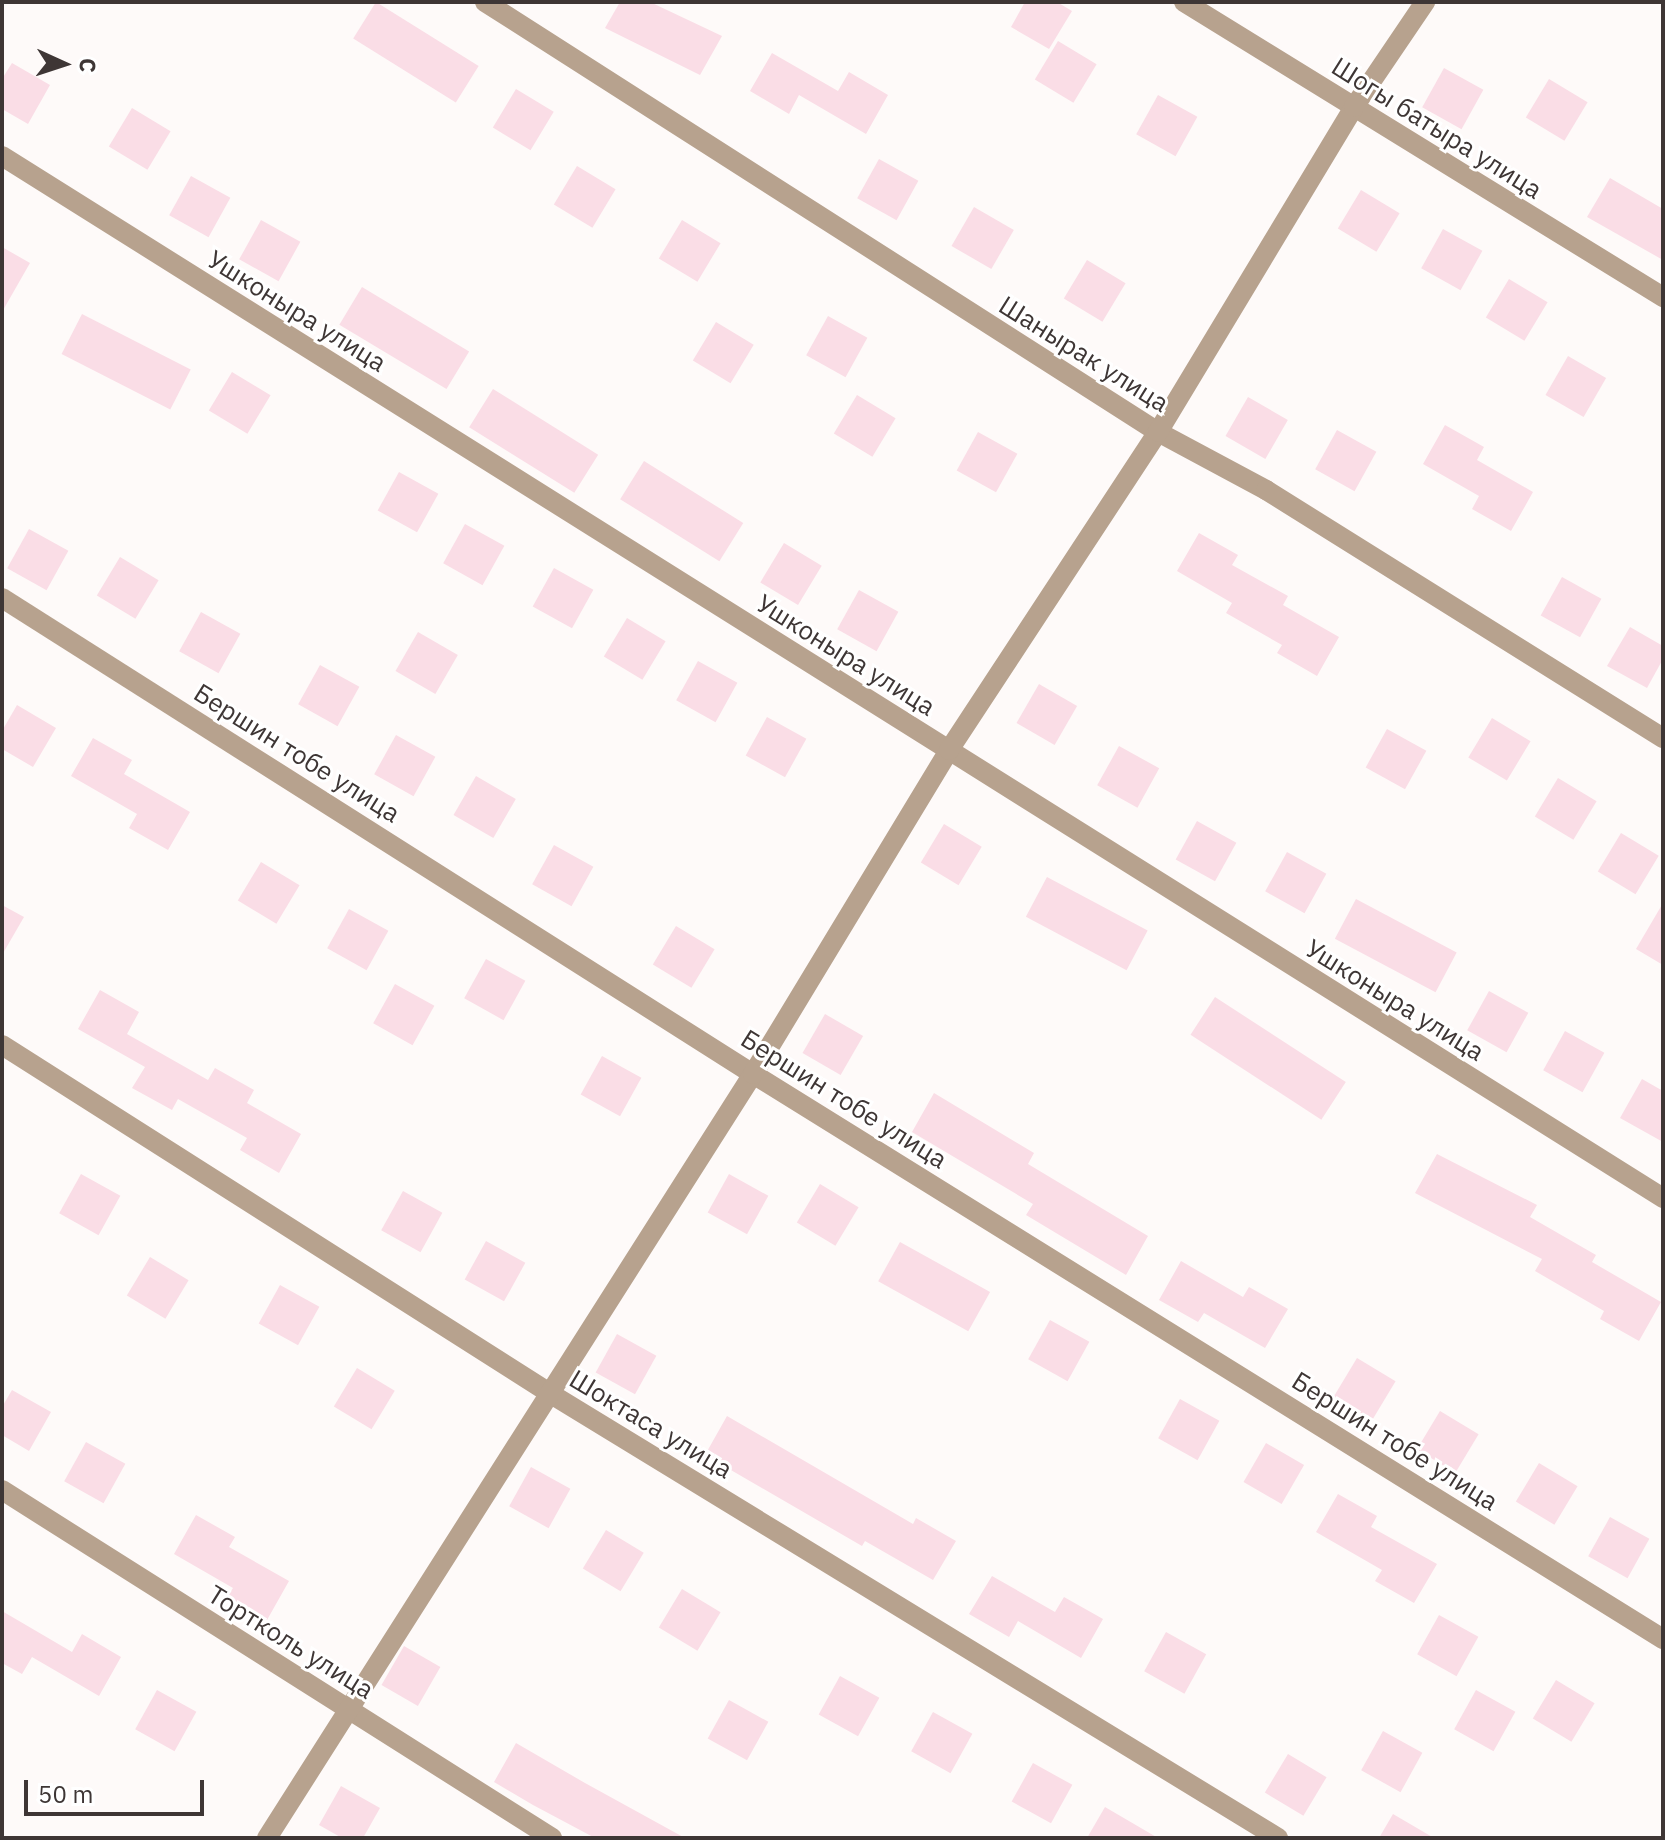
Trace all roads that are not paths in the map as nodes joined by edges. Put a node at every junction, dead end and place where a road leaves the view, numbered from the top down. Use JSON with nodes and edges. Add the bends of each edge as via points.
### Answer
{"nodes":[{"id":1,"x":485,"y":2,"type":"edge"},
{"id":2,"x":1184,"y":2,"type":"edge"},
{"id":3,"x":1425,"y":2,"type":"edge"},
{"id":4,"x":1354,"y":107,"type":"junction"},
{"id":5,"x":2,"y":156,"type":"edge"},
{"id":6,"x":1663,"y":297,"type":"edge"},
{"id":7,"x":1158,"y":432,"type":"junction"},
{"id":8,"x":2,"y":598,"type":"edge"},
{"id":9,"x":1663,"y":738,"type":"edge"},
{"id":10,"x":949,"y":750,"type":"junction"},
{"id":11,"x":2,"y":1045,"type":"edge"},
{"id":12,"x":753,"y":1074,"type":"junction"},
{"id":13,"x":1663,"y":1198,"type":"edge"},
{"id":14,"x":551,"y":1394,"type":"junction"},
{"id":15,"x":2,"y":1490,"type":"edge"},
{"id":16,"x":1663,"y":1639,"type":"edge"},
{"id":17,"x":349,"y":1709,"type":"junction"},
{"id":18,"x":267,"y":1838,"type":"edge"},
{"id":19,"x":552,"y":1838,"type":"edge"},
{"id":20,"x":1278,"y":1838,"type":"edge"}],
"edges":[{"from":1,"to":7,"type":"street","name":"Шанырак улица"},
{"from":2,"to":4,"type":"street","name":"Шогы батыра улица"},
{"from":3,"to":4,"type":"street"},
{"from":4,"to":6,"type":"street","name":"Шогы батыра улица"},
{"from":4,"to":7,"type":"street"},
{"from":5,"to":10,"type":"street","name":"Ушконыра улица"},
{"from":7,"to":9,"type":"street","name":"Шанырак улица","via":[[1266,490]]},
{"from":7,"to":10,"type":"street"},
{"from":8,"to":12,"type":"street","name":"Бершин тобе улица"},
{"from":10,"to":12,"type":"street"},
{"from":10,"to":13,"type":"street","name":"Ушконыра улица"},
{"from":11,"to":14,"type":"street","name":"Шоктаса улица"},
{"from":12,"to":14,"type":"street"},
{"from":12,"to":16,"type":"street","name":"Бершин тобе улица"},
{"from":14,"to":17,"type":"street"},
{"from":14,"to":20,"type":"street","name":"Шоктаса улица"},
{"from":15,"to":17,"type":"street","name":"Тортколь улица"},
{"from":17,"to":18,"type":"street"},
{"from":17,"to":19,"type":"street","name":"Тортколь улица"}]}
